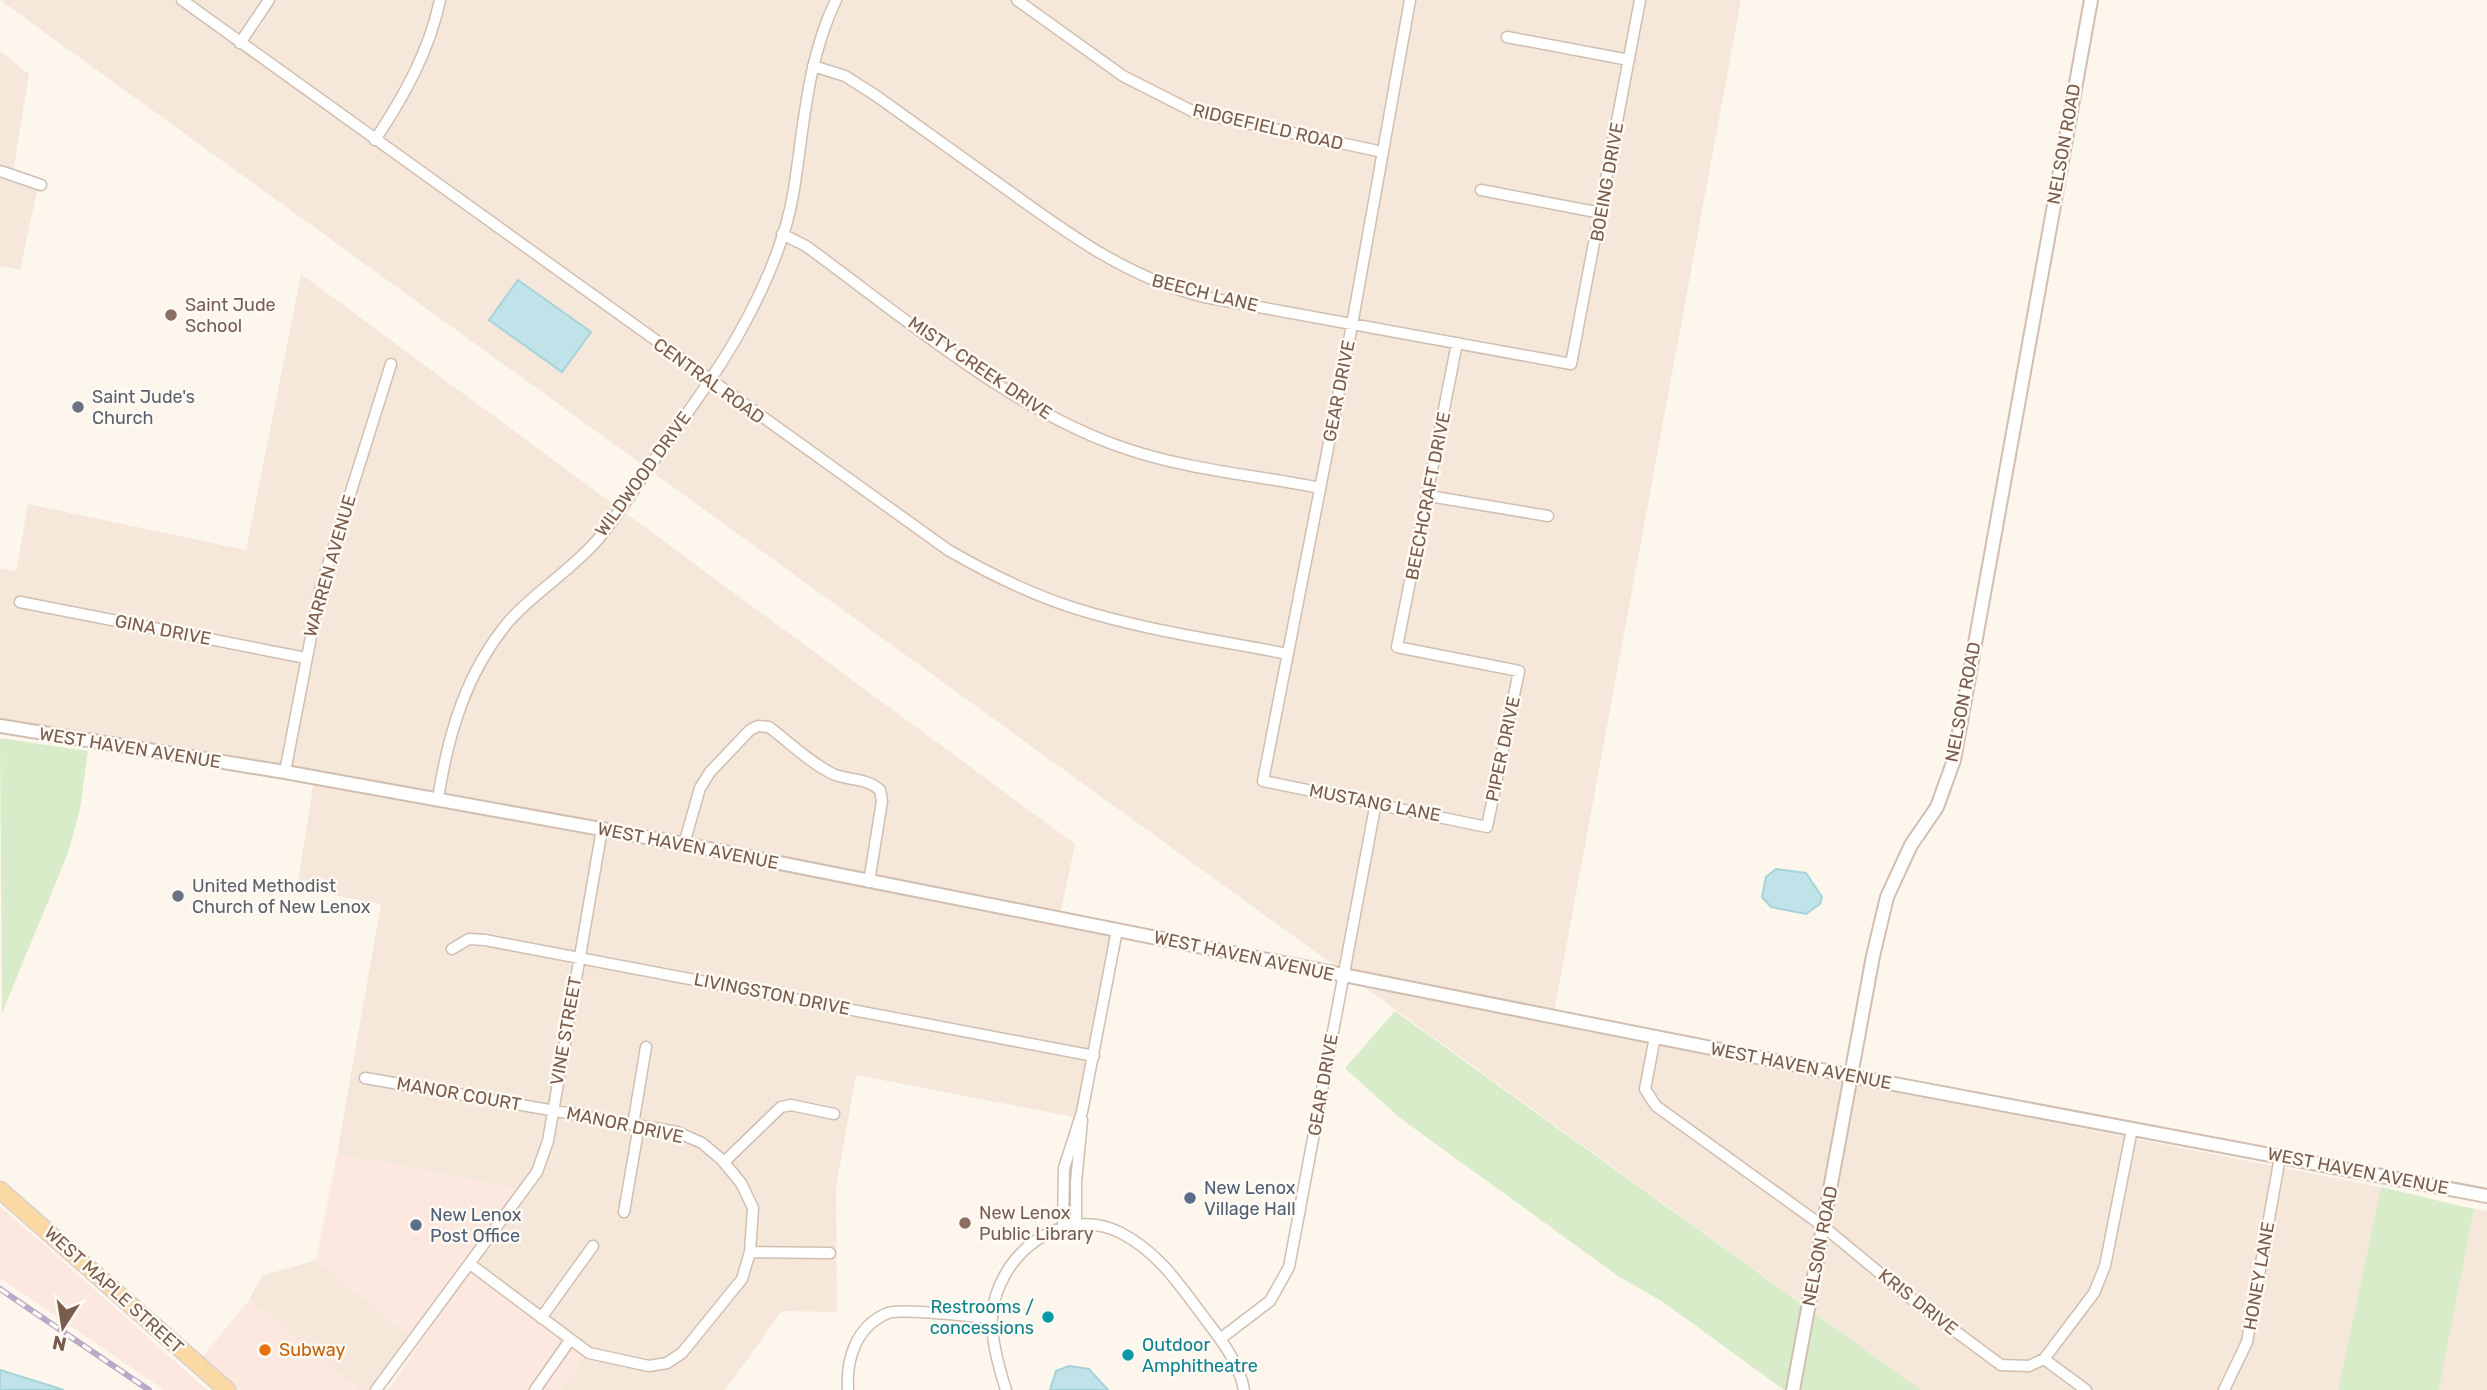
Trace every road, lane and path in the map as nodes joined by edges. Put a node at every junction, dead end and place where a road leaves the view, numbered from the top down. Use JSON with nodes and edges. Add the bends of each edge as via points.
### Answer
{"nodes":[{"id":1,"x":182,"y":0,"type":"edge"},
{"id":2,"x":269,"y":0,"type":"edge"},
{"id":3,"x":440,"y":0,"type":"edge"},
{"id":4,"x":836,"y":0,"type":"edge"},
{"id":5,"x":1017,"y":0,"type":"edge"},
{"id":6,"x":1410,"y":0,"type":"edge"},
{"id":7,"x":1640,"y":0,"type":"edge"},
{"id":8,"x":2091,"y":0,"type":"edge"},
{"id":9,"x":1507,"y":37,"type":"dead end"},
{"id":10,"x":240,"y":43,"type":"junction"},
{"id":11,"x":1629,"y":60,"type":"junction"},
{"id":12,"x":813,"y":66,"type":"junction"},
{"id":13,"x":375,"y":140,"type":"junction"},
{"id":14,"x":1383,"y":152,"type":"junction"},
{"id":15,"x":0,"y":171,"type":"edge"},
{"id":16,"x":41,"y":185,"type":"dead end"},
{"id":17,"x":1481,"y":190,"type":"dead end"},
{"id":18,"x":1601,"y":213,"type":"junction"},
{"id":19,"x":782,"y":234,"type":"junction"},
{"id":20,"x":1352,"y":325,"type":"junction"},
{"id":21,"x":1457,"y":344,"type":"junction"},
{"id":22,"x":391,"y":364,"type":"dead end"},
{"id":23,"x":1572,"y":364,"type":"joint"},
{"id":24,"x":709,"y":381,"type":"junction"},
{"id":25,"x":1320,"y":488,"type":"junction"},
{"id":26,"x":1429,"y":496,"type":"junction"},
{"id":27,"x":1548,"y":516,"type":"dead end"},
{"id":28,"x":20,"y":602,"type":"dead end"},
{"id":29,"x":1288,"y":654,"type":"junction"},
{"id":30,"x":306,"y":658,"type":"junction"},
{"id":31,"x":1519,"y":671,"type":"joint"},
{"id":32,"x":0,"y":726,"type":"edge"},
{"id":33,"x":285,"y":772,"type":"junction"},
{"id":34,"x":1263,"y":781,"type":"joint"},
{"id":35,"x":438,"y":799,"type":"junction"},
{"id":36,"x":1376,"y":802,"type":"junction"},
{"id":37,"x":1487,"y":827,"type":"joint"},
{"id":38,"x":603,"y":829,"type":"junction"},
{"id":39,"x":684,"y":845,"type":"junction"},
{"id":40,"x":869,"y":882,"type":"junction"},
{"id":41,"x":1117,"y":930,"type":"junction"},
{"id":42,"x":452,"y":949,"type":"dead end"},
{"id":43,"x":578,"y":957,"type":"junction"},
{"id":44,"x":1343,"y":976,"type":"junction"},
{"id":45,"x":1655,"y":1037,"type":"junction"},
{"id":46,"x":646,"y":1048,"type":"dead end"},
{"id":47,"x":1094,"y":1056,"type":"junction"},
{"id":48,"x":1852,"y":1076,"type":"junction"},
{"id":49,"x":365,"y":1078,"type":"dead end"},
{"id":50,"x":552,"y":1110,"type":"junction"},
{"id":51,"x":1082,"y":1112,"type":"junction"},
{"id":52,"x":834,"y":1114,"type":"dead end"},
{"id":53,"x":636,"y":1125,"type":"junction"},
{"id":54,"x":2132,"y":1129,"type":"junction"},
{"id":55,"x":2280,"y":1157,"type":"junction"},
{"id":56,"x":724,"y":1162,"type":"junction"},
{"id":57,"x":0,"y":1190,"type":"edge"},
{"id":58,"x":2487,"y":1196,"type":"edge"},
{"id":59,"x":624,"y":1212,"type":"dead end"},
{"id":60,"x":1063,"y":1226,"type":"junction"},
{"id":61,"x":1076,"y":1226,"type":"junction"},
{"id":62,"x":1824,"y":1227,"type":"junction"},
{"id":63,"x":593,"y":1246,"type":"dead end"},
{"id":64,"x":750,"y":1252,"type":"junction"},
{"id":65,"x":831,"y":1253,"type":"dead end"},
{"id":66,"x":470,"y":1264,"type":"junction"},
{"id":67,"x":541,"y":1318,"type":"junction"},
{"id":68,"x":992,"y":1318,"type":"junction"},
{"id":69,"x":1220,"y":1339,"type":"junction"},
{"id":70,"x":570,"y":1340,"type":"junction"},
{"id":71,"x":2044,"y":1359,"type":"junction"},
{"id":72,"x":227,"y":1390,"type":"edge"},
{"id":73,"x":376,"y":1390,"type":"edge"},
{"id":74,"x":535,"y":1390,"type":"edge"},
{"id":75,"x":848,"y":1390,"type":"edge"},
{"id":76,"x":1006,"y":1390,"type":"edge"},
{"id":77,"x":1244,"y":1390,"type":"edge"},
{"id":78,"x":1793,"y":1390,"type":"edge"},
{"id":79,"x":2086,"y":1390,"type":"edge"},
{"id":80,"x":2224,"y":1390,"type":"edge"}],
"edges":[{"from":1,"to":10,"type":"street","name":"CENTRAL ROAD"},
{"from":2,"to":10,"type":"street"},
{"from":3,"to":13,"type":"street","via":[[416,71]]},
{"from":4,"to":12,"type":"street","name":"WILDWOOD DRIVE"},
{"from":5,"to":14,"type":"street","name":"RIDGEFIELD ROAD","via":[[1123,76],[1194,112]]},
{"from":6,"to":14,"type":"street","name":"GEAR DRIVE"},
{"from":7,"to":11,"type":"street","name":"BOEING DRIVE"},
{"from":8,"to":48,"type":"street","name":"NELSON ROAD","via":[[1954,760],[1937,807],[1911,845],[1887,897]]},
{"from":9,"to":11,"type":"street"},
{"from":10,"to":13,"type":"street","name":"CENTRAL ROAD"},
{"from":11,"to":18,"type":"street","name":"BOEING DRIVE"},
{"from":12,"to":19,"type":"street","name":"WILDWOOD DRIVE"},
{"from":12,"to":20,"type":"street","name":"BEECH LANE","via":[[845,76],[875,94],[1072,237],[1140,276],[1204,297]]},
{"from":13,"to":24,"type":"street","name":"CENTRAL ROAD"},
{"from":14,"to":20,"type":"street","name":"GEAR DRIVE"},
{"from":15,"to":16,"type":"street"},
{"from":17,"to":18,"type":"street"},
{"from":18,"to":23,"type":"street","name":"BOEING DRIVE"},
{"from":19,"to":24,"type":"street","name":"WILDWOOD DRIVE","via":[[743,327]]},
{"from":19,"to":25,"type":"street","name":"MISTY CREEK DRIVE","via":[[1059,420],[1151,456]]},
{"from":20,"to":21,"type":"street","name":"BEECH LANE"},
{"from":20,"to":25,"type":"street","name":"GEAR DRIVE"},
{"from":21,"to":23,"type":"street","name":"BEECH LANE"},
{"from":21,"to":26,"type":"street","name":"BEECHCRAFT DRIVE"},
{"from":22,"to":30,"type":"street","name":"WARREN AVENUE","via":[[320,590]]},
{"from":24,"to":29,"type":"street","name":"CENTRAL ROAD","via":[[948,551],[993,575],[1119,621]]},
{"from":24,"to":35,"type":"street","name":"WILDWOOD DRIVE","via":[[600,537],[511,619],[486,655],[459,705]]},
{"from":25,"to":29,"type":"street","name":"GEAR DRIVE"},
{"from":26,"to":27,"type":"street"},
{"from":26,"to":31,"type":"street","name":"BEECHCRAFT DRIVE","via":[[1397,648]]},
{"from":28,"to":30,"type":"street","name":"GINA DRIVE"},
{"from":29,"to":34,"type":"street","name":"GEAR DRIVE"},
{"from":30,"to":33,"type":"street","name":"WARREN AVENUE"},
{"from":31,"to":37,"type":"street","name":"PIPER DRIVE"},
{"from":32,"to":33,"type":"street","name":"WEST HAVEN AVENUE"},
{"from":33,"to":35,"type":"street","name":"WEST HAVEN AVENUE"},
{"from":34,"to":36,"type":"street","name":"MUSTANG LANE"},
{"from":35,"to":38,"type":"street","name":"WEST HAVEN AVENUE"},
{"from":36,"to":37,"type":"street","name":"MUSTANG LANE"},
{"from":36,"to":44,"type":"street","name":"GEAR DRIVE"},
{"from":38,"to":39,"type":"street","name":"WEST HAVEN AVENUE"},
{"from":38,"to":43,"type":"street","name":"VINE STREET"},
{"from":39,"to":40,"type":"street","name":"WEST HAVEN AVENUE"},
{"from":39,"to":40,"type":"street","via":[[696,797],[710,772],[750,730],[769,727],[835,775],[865,780],[880,790]]},
{"from":40,"to":41,"type":"street","name":"WEST HAVEN AVENUE"},
{"from":41,"to":44,"type":"street","name":"WEST HAVEN AVENUE"},
{"from":41,"to":47,"type":"street"},
{"from":42,"to":43,"type":"street","name":"LIVINGSTON DRIVE","via":[[469,939],[485,940]]},
{"from":43,"to":47,"type":"street","name":"LIVINGSTON DRIVE"},
{"from":43,"to":50,"type":"street","name":"VINE STREET"},
{"from":44,"to":45,"type":"street","name":"WEST HAVEN AVENUE"},
{"from":44,"to":69,"type":"street","name":"GEAR DRIVE","via":[[1289,1267],[1270,1301]]},
{"from":45,"to":48,"type":"street","name":"WEST HAVEN AVENUE"},
{"from":45,"to":62,"type":"street","name":"KRIS DRIVE","via":[[1645,1089],[1656,1106]]},
{"from":46,"to":53,"type":"street"},
{"from":47,"to":51,"type":"street"},
{"from":48,"to":54,"type":"street","name":"WEST HAVEN AVENUE"},
{"from":48,"to":62,"type":"street","name":"NELSON ROAD"},
{"from":49,"to":50,"type":"street","name":"MANOR COURT"},
{"from":50,"to":53,"type":"street","name":"MANOR DRIVE"},
{"from":50,"to":66,"type":"street","name":"VINE STREET","via":[[537,1172]]},
{"from":51,"to":60,"type":"street","via":[[1063,1168]]},
{"from":51,"to":61,"type":"street"},
{"from":52,"to":56,"type":"street","via":[[781,1107]]},
{"from":53,"to":56,"type":"street","name":"MANOR DRIVE","via":[[677,1132],[702,1143]]},
{"from":53,"to":59,"type":"street"},
{"from":54,"to":55,"type":"street","name":"WEST HAVEN AVENUE"},
{"from":54,"to":71,"type":"street","via":[[2101,1280]]},
{"from":55,"to":58,"type":"street","name":"WEST HAVEN AVENUE"},
{"from":55,"to":80,"type":"street","name":"HONEY LANE","via":[[2247,1342]]},
{"from":56,"to":64,"type":"street","name":"MANOR DRIVE","via":[[753,1208]]},
{"from":57,"to":72,"type":"main road","name":"WEST MAPLE STREET"},
{"from":60,"to":61,"type":"street"},
{"from":60,"to":68,"type":"street","via":[[1025,1247],[1010,1264],[998,1287]]},
{"from":61,"to":69,"type":"street","via":[[1118,1232],[1144,1247]]},
{"from":62,"to":71,"type":"street","name":"KRIS DRIVE","via":[[2001,1365],[2028,1366]]},
{"from":62,"to":78,"type":"street","name":"NELSON ROAD"},
{"from":63,"to":67,"type":"street"},
{"from":64,"to":65,"type":"street"},
{"from":64,"to":70,"type":"street","name":"MANOR DRIVE","via":[[742,1279],[682,1353],[667,1363],[649,1366],[603,1357]]},
{"from":66,"to":67,"type":"street","name":"MANOR DRIVE"},
{"from":66,"to":73,"type":"street","name":"VINE STREET"},
{"from":67,"to":70,"type":"street","name":"MANOR DRIVE"},
{"from":68,"to":75,"type":"street","via":[[890,1312],[871,1324],[853,1346]]},
{"from":68,"to":76,"type":"street"},
{"from":69,"to":77,"type":"street"},
{"from":70,"to":74,"type":"street"},
{"from":71,"to":79,"type":"street"}]}
